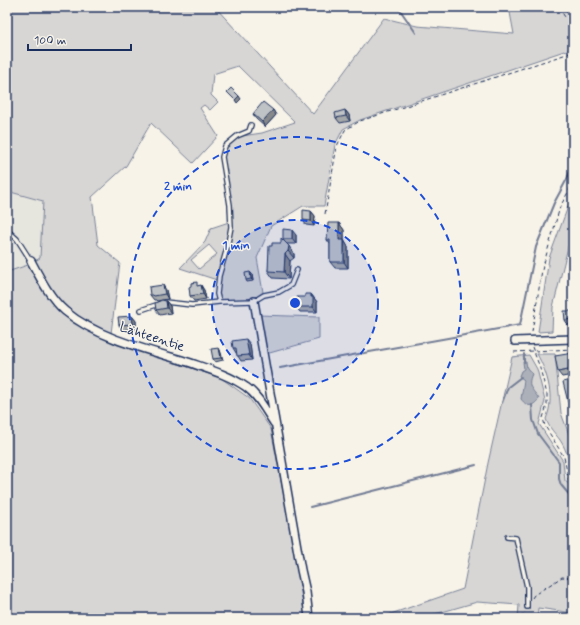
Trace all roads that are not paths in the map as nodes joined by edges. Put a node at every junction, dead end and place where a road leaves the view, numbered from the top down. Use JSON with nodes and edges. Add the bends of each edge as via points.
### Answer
{"nodes":[{"id":1,"x":251,"y":125,"type":"dead end"},
{"id":2,"x":7,"y":230,"type":"edge"},
{"id":3,"x":31,"y":261,"type":"joint"},
{"id":4,"x":297,"y":270,"type":"dead end"},
{"id":5,"x":254,"y":301,"type":"junction"},
{"id":6,"x":219,"y":302,"type":"junction"},
{"id":7,"x":141,"y":310,"type":"dead end"},
{"id":8,"x":573,"y":339,"type":"edge"},
{"id":9,"x":514,"y":341,"type":"dead end"},
{"id":10,"x":276,"y":424,"type":"junction"},
{"id":11,"x":507,"y":537,"type":"dead end"},
{"id":12,"x":527,"y":607,"type":"road end"},
{"id":13,"x":309,"y":618,"type":"edge"}],
"edges":[{"from":1,"to":6,"type":"lane","via":[[249,131],[237,136],[225,146],[222,158],[231,227],[217,294]]},
{"from":2,"to":3,"type":"lane","via":[[17,239]]},
{"from":3,"to":10,"type":"street","name":"Lähteentie","via":[[53,298],[65,311],[84,324],[118,339],[227,376],[247,388]]},
{"from":4,"to":5,"type":"lane","via":[[291,284],[279,292],[264,295]]},
{"from":5,"to":6,"type":"lane"},
{"from":5,"to":10,"type":"street","name":"Lähteentie"},
{"from":6,"to":7,"type":"lane","via":[[192,305],[165,302]]},
{"from":8,"to":9,"type":"street"},
{"from":10,"to":13,"type":"street","name":"Lähteentie"},
{"from":11,"to":12,"type":"lane","via":[[516,538],[526,587]]}]}
